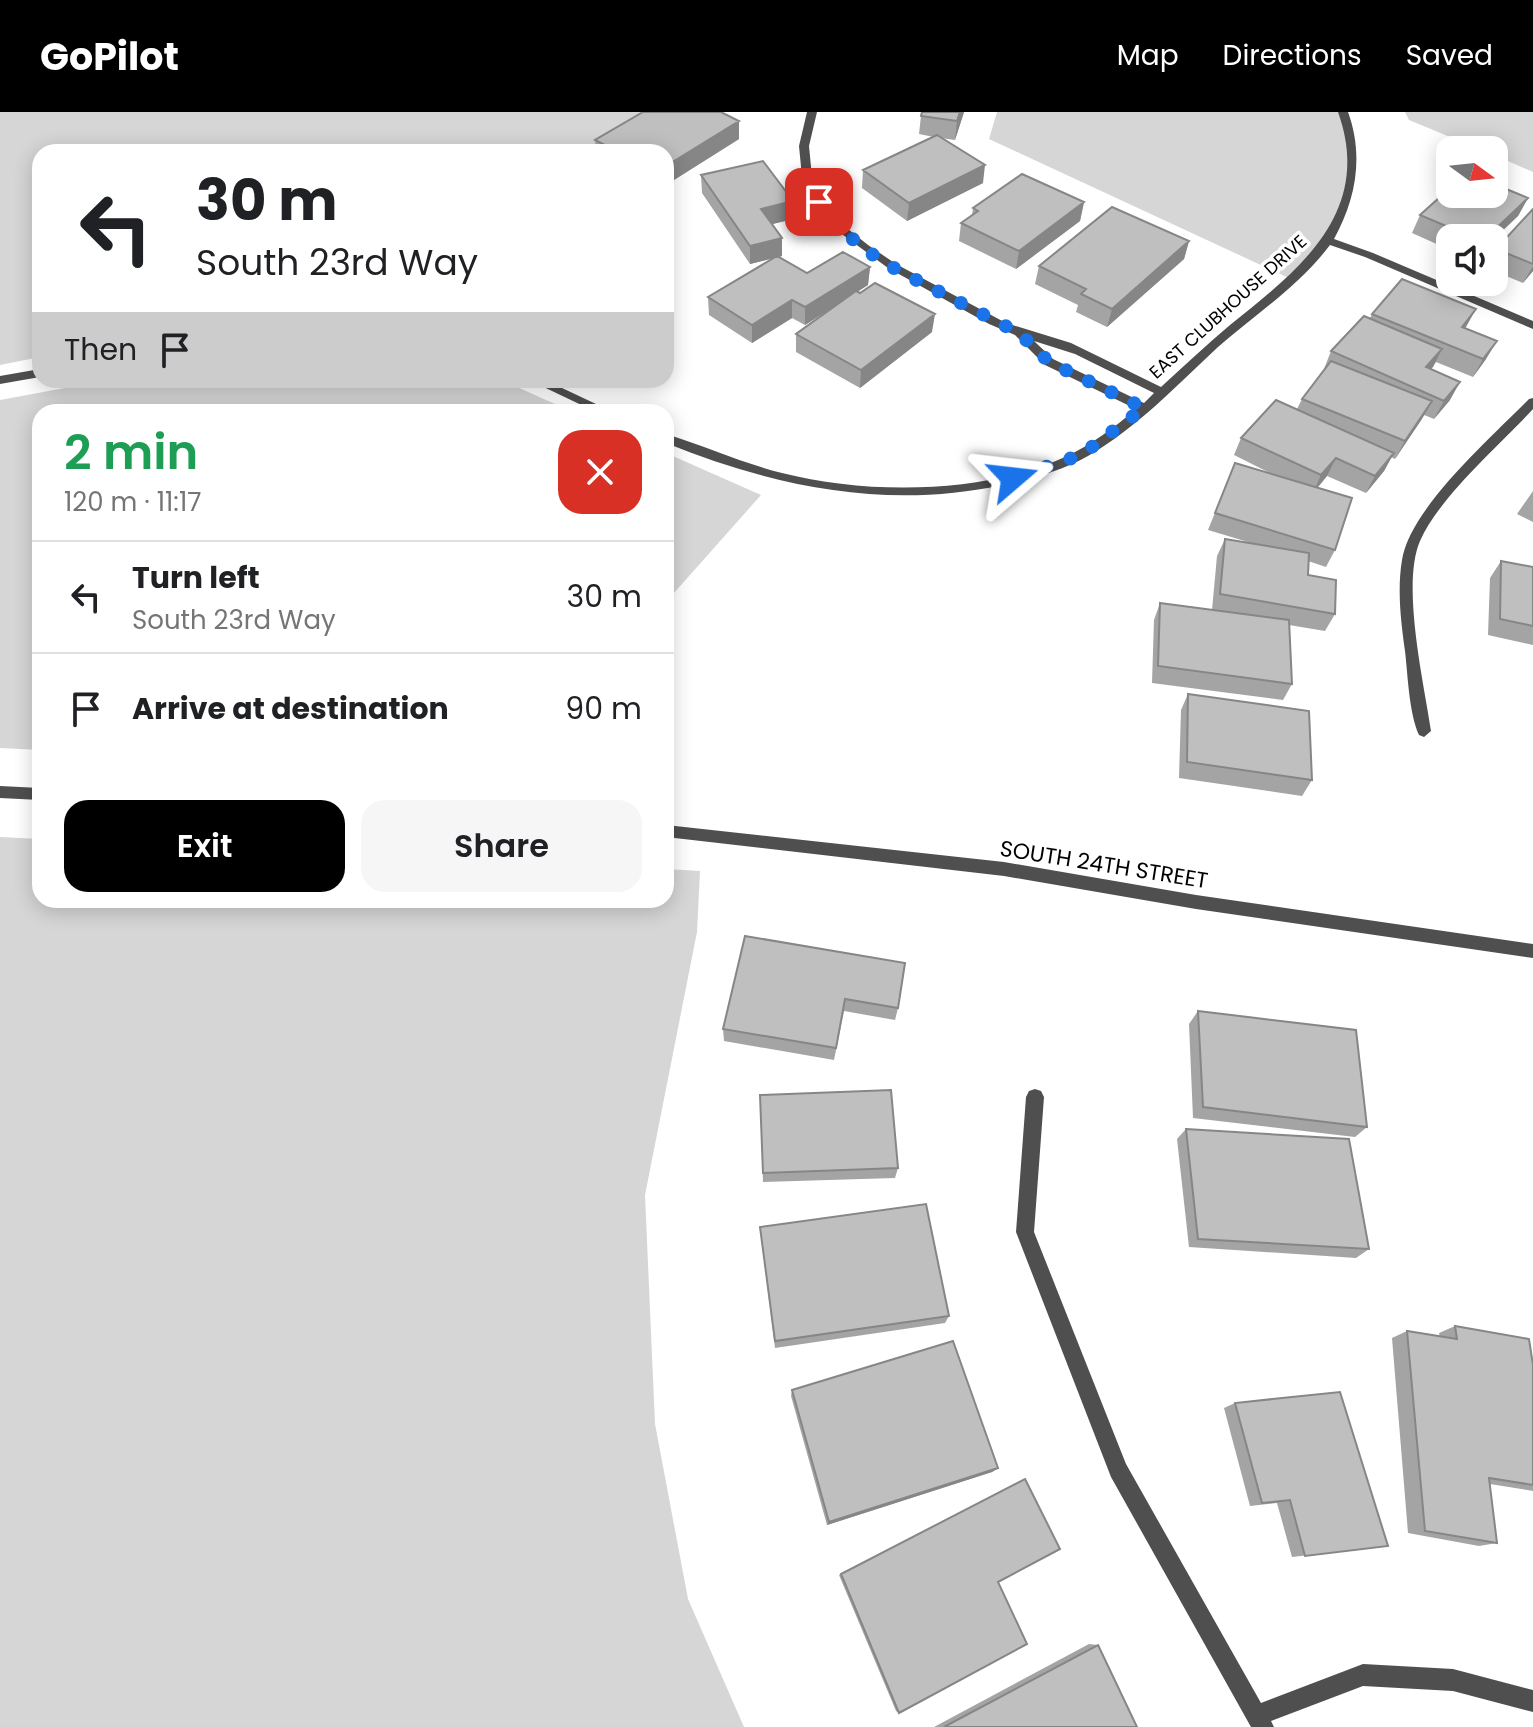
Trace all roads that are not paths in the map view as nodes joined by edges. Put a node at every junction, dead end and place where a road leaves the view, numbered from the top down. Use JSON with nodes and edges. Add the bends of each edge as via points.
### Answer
{"nodes":[{"id":1,"x":812,"y":112,"type":"edge"},
{"id":2,"x":1343,"y":112,"type":"edge"},
{"id":3,"x":1328,"y":241,"type":"junction"},
{"id":4,"x":1533,"y":325,"type":"edge"},
{"id":5,"x":1019,"y":333,"type":"junction"},
{"id":6,"x":1068,"y":346,"type":"junction"},
{"id":7,"x":1049,"y":362,"type":"junction"},
{"id":8,"x":32,"y":374,"type":"edge"},
{"id":9,"x":0,"y":380,"type":"edge"},
{"id":10,"x":553,"y":388,"type":"edge"},
{"id":11,"x":1161,"y":392,"type":"junction"},
{"id":12,"x":1533,"y":402,"type":"edge"},
{"id":13,"x":589,"y":404,"type":"edge"},
{"id":14,"x":1144,"y":408,"type":"junction"},
{"id":15,"x":674,"y":441,"type":"edge"},
{"id":16,"x":1424,"y":731,"type":"dead end"},
{"id":17,"x":0,"y":792,"type":"edge"},
{"id":18,"x":32,"y":794,"type":"edge"},
{"id":19,"x":674,"y":832,"type":"edge"},
{"id":20,"x":1533,"y":951,"type":"edge"},
{"id":21,"x":1035,"y":1097,"type":"dead end"},
{"id":22,"x":1533,"y":1701,"type":"edge"},
{"id":23,"x":1261,"y":1721,"type":"edge"}],
"edges":[{"from":1,"to":5,"type":"street","via":[[803,139],[806,182],[842,229],[897,270]]},
{"from":2,"to":3,"type":"street","name":"EAST CLUBHOUSE DRIVE","via":[[1352,176]]},
{"from":3,"to":4,"type":"street"},
{"from":3,"to":11,"type":"street","name":"EAST CLUBHOUSE DRIVE"},
{"from":5,"to":6,"type":"street"},
{"from":5,"to":7,"type":"street"},
{"from":6,"to":7,"type":"street"},
{"from":6,"to":11,"type":"street"},
{"from":7,"to":14,"type":"street"},
{"from":8,"to":9,"type":"street"},
{"from":10,"to":13,"type":"street"},
{"from":11,"to":14,"type":"street","name":"EAST CLUBHOUSE DRIVE"},
{"from":12,"to":16,"type":"street","via":[[1437,507],[1412,543],[1406,597]]},
{"from":14,"to":15,"type":"street","name":"EAST CLUBHOUSE DRIVE","via":[[1081,455],[1013,478],[942,490],[866,494],[776,479]]},
{"from":17,"to":18,"type":"street"},
{"from":19,"to":20,"type":"street","name":"SOUTH 24TH STREET","via":[[1004,869]]},
{"from":21,"to":23,"type":"street","via":[[1025,1232],[1118,1470]]},
{"from":22,"to":23,"type":"street","via":[[1453,1680],[1363,1675]]}]}
